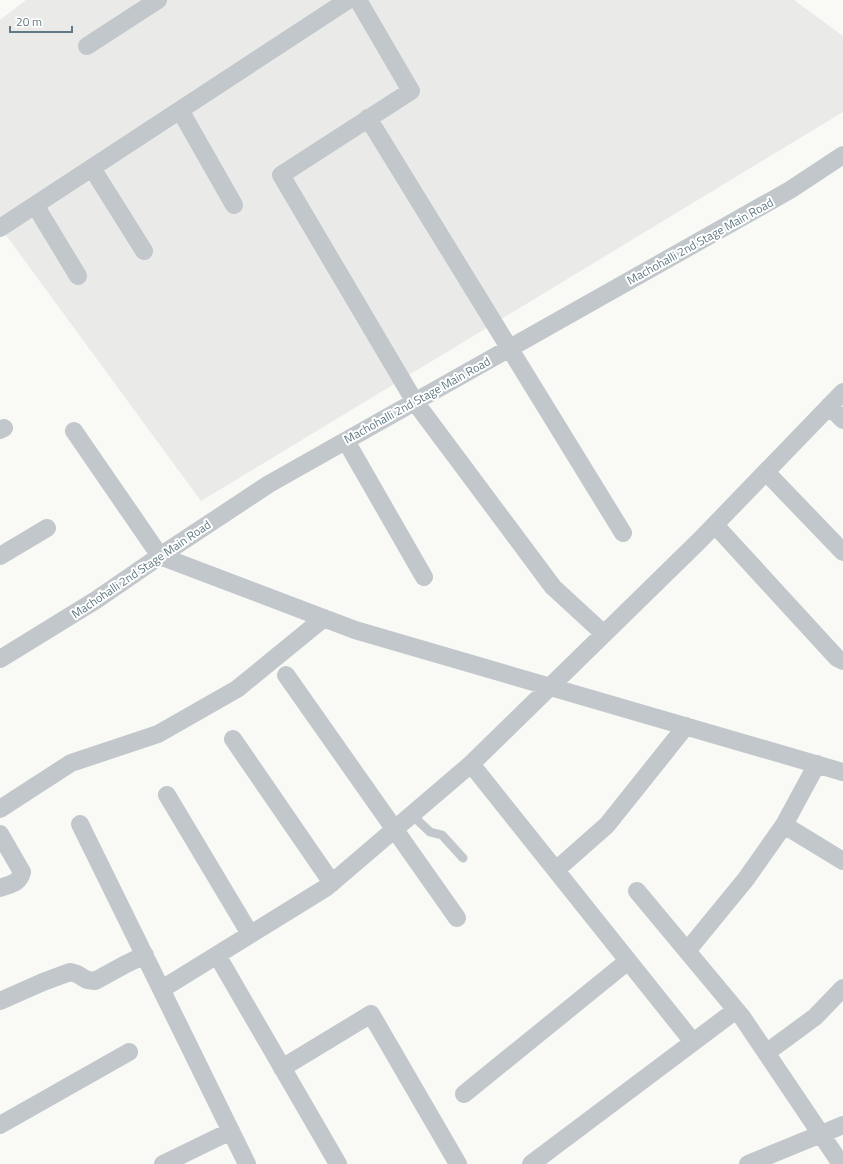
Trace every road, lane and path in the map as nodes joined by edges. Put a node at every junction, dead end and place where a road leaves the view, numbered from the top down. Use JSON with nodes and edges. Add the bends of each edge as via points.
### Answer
{"nodes":[{"id":1,"x":158,"y":0,"type":"edge"},
{"id":2,"x":348,"y":0,"type":"edge"},
{"id":3,"x":358,"y":0,"type":"edge"},
{"id":4,"x":87,"y":46,"type":"dead end"},
{"id":5,"x":180,"y":110,"type":"junction"},
{"id":6,"x":368,"y":118,"type":"junction"},
{"id":7,"x":843,"y":155,"type":"edge"},
{"id":8,"x":92,"y":168,"type":"junction"},
{"id":9,"x":35,"y":205,"type":"junction"},
{"id":10,"x":234,"y":205,"type":"dead end"},
{"id":11,"x":0,"y":228,"type":"edge"},
{"id":12,"x":144,"y":251,"type":"dead end"},
{"id":13,"x":78,"y":276,"type":"dead end"},
{"id":14,"x":509,"y":348,"type":"junction"},
{"id":15,"x":843,"y":392,"type":"edge"},
{"id":16,"x":415,"y":402,"type":"junction"},
{"id":17,"x":829,"y":406,"type":"junction"},
{"id":18,"x":843,"y":420,"type":"edge"},
{"id":19,"x":74,"y":431,"type":"dead end"},
{"id":20,"x":346,"y":441,"type":"junction"},
{"id":21,"x":766,"y":472,"type":"junction"},
{"id":22,"x":715,"y":524,"type":"junction"},
{"id":23,"x":47,"y":528,"type":"dead end"},
{"id":24,"x":623,"y":533,"type":"dead end"},
{"id":25,"x":843,"y":552,"type":"edge"},
{"id":26,"x":0,"y":556,"type":"edge"},
{"id":27,"x":160,"y":556,"type":"junction"},
{"id":28,"x":424,"y":576,"type":"dead end"},
{"id":29,"x":324,"y":618,"type":"junction"},
{"id":30,"x":603,"y":634,"type":"junction"},
{"id":31,"x":0,"y":659,"type":"edge"},
{"id":32,"x":843,"y":661,"type":"edge"},
{"id":33,"x":286,"y":675,"type":"dead end"},
{"id":34,"x":549,"y":686,"type":"junction"},
{"id":35,"x":686,"y":726,"type":"junction"},
{"id":36,"x":233,"y":739,"type":"dead end"},
{"id":37,"x":471,"y":764,"type":"junction"},
{"id":38,"x":817,"y":764,"type":"junction"},
{"id":39,"x":843,"y":772,"type":"edge"},
{"id":40,"x":167,"y":795,"type":"dead end"},
{"id":41,"x":0,"y":809,"type":"edge"},
{"id":42,"x":412,"y":815,"type":"junction"},
{"id":43,"x":80,"y":824,"type":"dead end"},
{"id":44,"x":784,"y":825,"type":"junction"},
{"id":45,"x":395,"y":829,"type":"junction"},
{"id":46,"x":0,"y":834,"type":"edge"},
{"id":47,"x":463,"y":858,"type":"dead end"},
{"id":48,"x":843,"y":861,"type":"edge"},
{"id":49,"x":556,"y":870,"type":"junction"},
{"id":50,"x":332,"y":883,"type":"junction"},
{"id":51,"x":0,"y":888,"type":"edge"},
{"id":52,"x":637,"y":891,"type":"dead end"},
{"id":53,"x":457,"y":918,"type":"dead end"},
{"id":54,"x":250,"y":934,"type":"junction"},
{"id":55,"x":687,"y":951,"type":"junction"},
{"id":56,"x":145,"y":955,"type":"junction"},
{"id":57,"x":217,"y":955,"type":"junction"},
{"id":58,"x":628,"y":961,"type":"junction"},
{"id":59,"x":843,"y":988,"type":"edge"},
{"id":60,"x":162,"y":989,"type":"junction"},
{"id":61,"x":0,"y":1001,"type":"edge"},
{"id":62,"x":736,"y":1010,"type":"junction"},
{"id":63,"x":693,"y":1042,"type":"junction"},
{"id":64,"x":129,"y":1052,"type":"dead end"},
{"id":65,"x":766,"y":1053,"type":"junction"},
{"id":66,"x":282,"y":1068,"type":"junction"},
{"id":67,"x":464,"y":1094,"type":"dead end"},
{"id":68,"x":0,"y":1125,"type":"edge"},
{"id":69,"x":843,"y":1125,"type":"edge"},
{"id":70,"x":231,"y":1131,"type":"junction"},
{"id":71,"x":820,"y":1134,"type":"junction"},
{"id":72,"x":163,"y":1164,"type":"edge"},
{"id":73,"x":247,"y":1164,"type":"edge"},
{"id":74,"x":338,"y":1164,"type":"edge"},
{"id":75,"x":458,"y":1164,"type":"edge"},
{"id":76,"x":531,"y":1164,"type":"edge"},
{"id":77,"x":748,"y":1164,"type":"edge"},
{"id":78,"x":841,"y":1164,"type":"edge"}],
"edges":[{"from":1,"to":4,"type":"street"},
{"from":2,"to":5,"type":"street"},
{"from":3,"to":6,"type":"street","via":[[411,91]]},
{"from":5,"to":8,"type":"street"},
{"from":5,"to":10,"type":"street"},
{"from":6,"to":14,"type":"street"},
{"from":6,"to":16,"type":"street","via":[[281,175]]},
{"from":7,"to":14,"type":"street","name":"Machohalli 2nd Stage Main Road","via":[[790,190]]},
{"from":8,"to":9,"type":"street"},
{"from":8,"to":12,"type":"street"},
{"from":9,"to":11,"type":"street"},
{"from":9,"to":13,"type":"street"},
{"from":14,"to":16,"type":"street","name":"Machohalli 2nd Stage Main Road"},
{"from":14,"to":24,"type":"street"},
{"from":15,"to":17,"type":"street"},
{"from":16,"to":20,"type":"street","name":"Machohalli 2nd Stage Main Road"},
{"from":16,"to":30,"type":"street","via":[[553,588]]},
{"from":17,"to":18,"type":"street"},
{"from":17,"to":21,"type":"street"},
{"from":19,"to":27,"type":"street"},
{"from":20,"to":27,"type":"street","name":"Machohalli 2nd Stage Main Road","via":[[269,484]]},
{"from":20,"to":28,"type":"street"},
{"from":21,"to":22,"type":"street"},
{"from":21,"to":25,"type":"street"},
{"from":22,"to":30,"type":"street"},
{"from":22,"to":32,"type":"street","via":[[837,658]]},
{"from":23,"to":26,"type":"street"},
{"from":27,"to":29,"type":"street"},
{"from":27,"to":31,"type":"street","name":"Machohalli 2nd Stage Main Road","via":[[96,600]]},
{"from":29,"to":34,"type":"street","via":[[355,630]]},
{"from":29,"to":41,"type":"street","via":[[237,689],[158,734],[71,763]]},
{"from":30,"to":34,"type":"street"},
{"from":33,"to":45,"type":"street"},
{"from":34,"to":35,"type":"street"},
{"from":34,"to":37,"type":"street"},
{"from":35,"to":38,"type":"street"},
{"from":35,"to":49,"type":"street","via":[[607,825]]},
{"from":36,"to":50,"type":"street"},
{"from":37,"to":42,"type":"street"},
{"from":37,"to":49,"type":"street"},
{"from":38,"to":39,"type":"street"},
{"from":38,"to":44,"type":"street"},
{"from":40,"to":54,"type":"street"},
{"from":42,"to":45,"type":"street"},
{"from":42,"to":47,"type":"lane","via":[[430,832],[442,835]]},
{"from":43,"to":56,"type":"street"},
{"from":44,"to":48,"type":"street"},
{"from":44,"to":55,"type":"street","via":[[746,878]]},
{"from":45,"to":50,"type":"street"},
{"from":45,"to":53,"type":"street"},
{"from":46,"to":51,"type":"street","via":[[22,872],[20,879],[15,883]]},
{"from":49,"to":58,"type":"street"},
{"from":50,"to":54,"type":"street"},
{"from":52,"to":55,"type":"street"},
{"from":54,"to":57,"type":"street"},
{"from":55,"to":62,"type":"street"},
{"from":56,"to":60,"type":"street"},
{"from":56,"to":61,"type":"street","via":[[94,981],[70,972]]},
{"from":57,"to":60,"type":"street"},
{"from":57,"to":66,"type":"street"},
{"from":58,"to":63,"type":"street"},
{"from":58,"to":67,"type":"street"},
{"from":59,"to":65,"type":"street","via":[[815,1017]]},
{"from":60,"to":70,"type":"street"},
{"from":62,"to":63,"type":"street"},
{"from":62,"to":65,"type":"street"},
{"from":63,"to":76,"type":"street"},
{"from":64,"to":68,"type":"street"},
{"from":65,"to":71,"type":"street"},
{"from":66,"to":74,"type":"street"},
{"from":66,"to":75,"type":"street","via":[[371,1014]]},
{"from":69,"to":71,"type":"street"},
{"from":70,"to":72,"type":"street"},
{"from":70,"to":73,"type":"street"},
{"from":71,"to":77,"type":"street"},
{"from":71,"to":78,"type":"street"}]}
